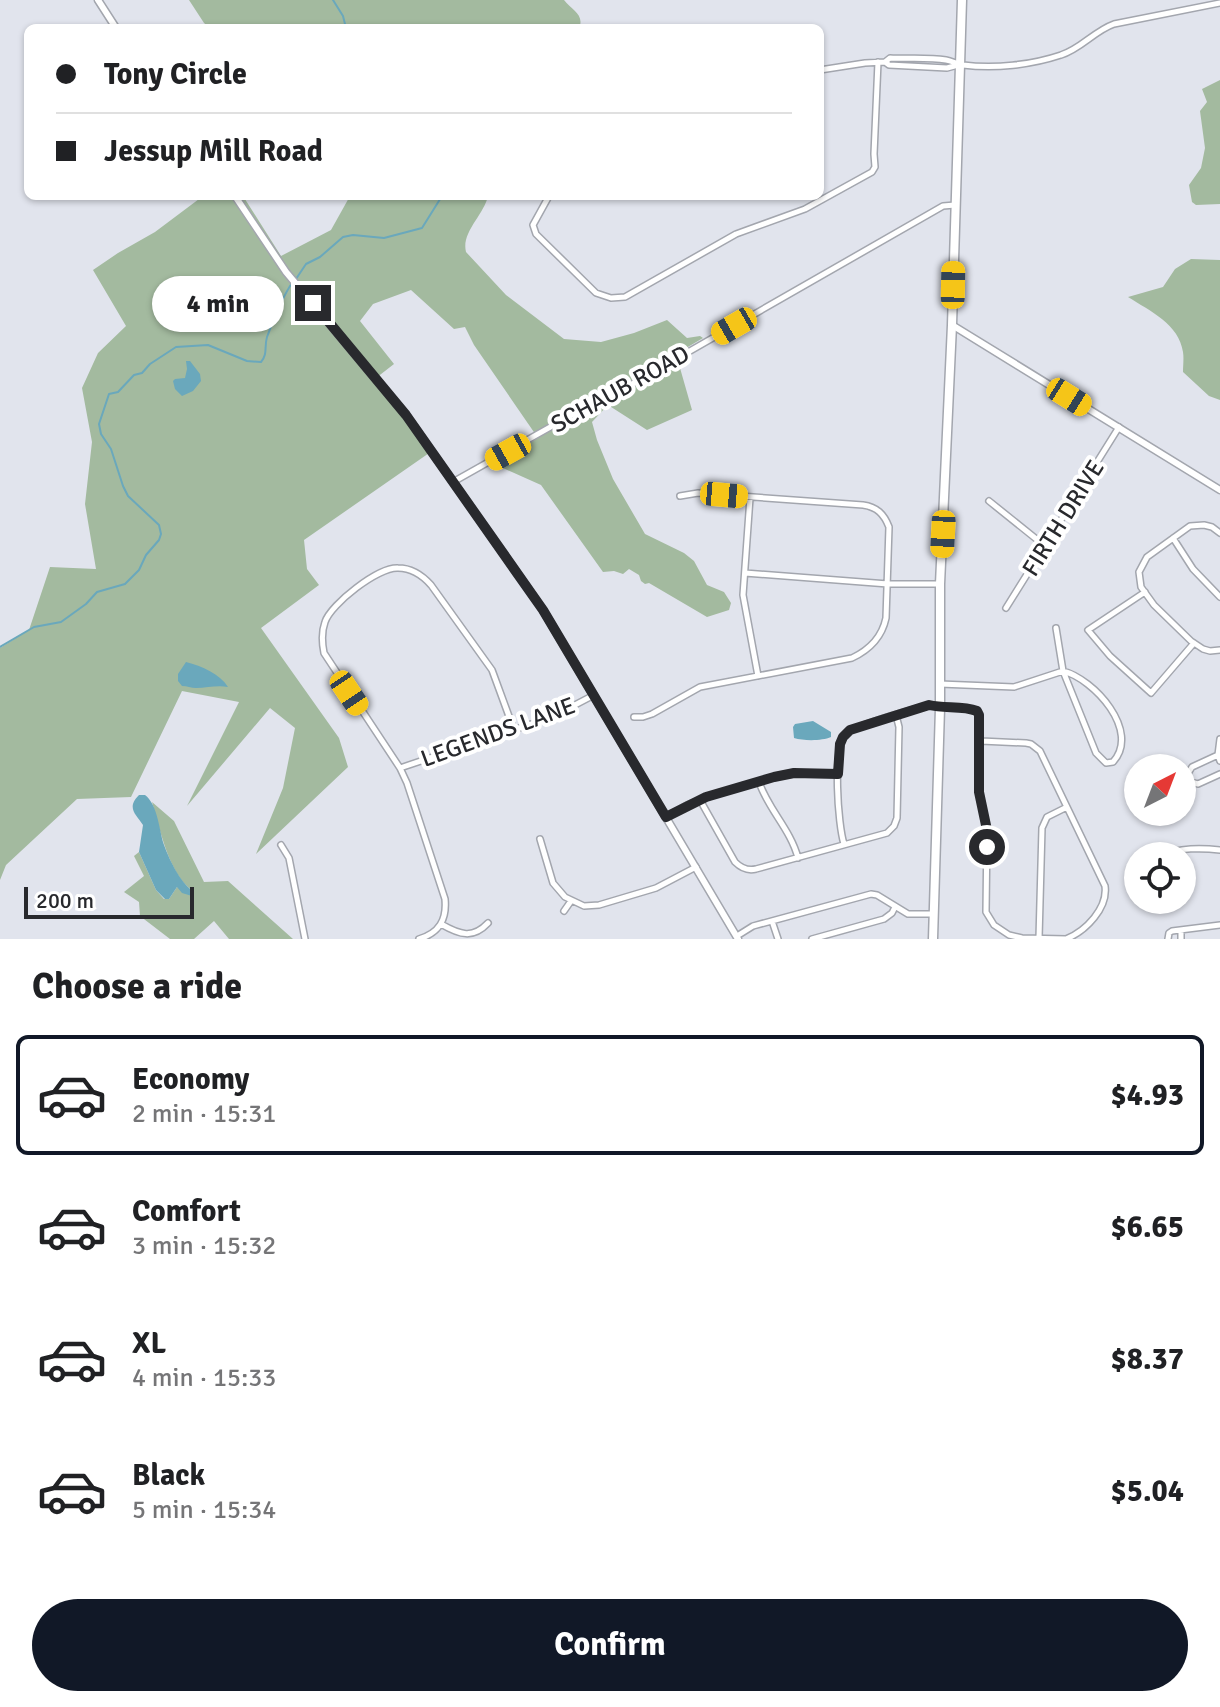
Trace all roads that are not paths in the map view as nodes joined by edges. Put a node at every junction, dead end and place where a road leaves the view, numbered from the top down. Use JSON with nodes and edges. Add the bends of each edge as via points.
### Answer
{"nodes":[{"id":1,"x":98,"y":0,"type":"edge"},
{"id":2,"x":962,"y":0,"type":"edge"},
{"id":3,"x":1220,"y":3,"type":"edge"},
{"id":4,"x":113,"y":24,"type":"edge"},
{"id":5,"x":882,"y":62,"type":"junction"},
{"id":6,"x":959,"y":65,"type":"junction"},
{"id":7,"x":824,"y":69,"type":"edge"},
{"id":8,"x":824,"y":199,"type":"edge"},
{"id":9,"x":238,"y":200,"type":"edge"},
{"id":10,"x":547,"y":200,"type":"edge"},
{"id":11,"x":821,"y":200,"type":"edge"},
{"id":12,"x":955,"y":205,"type":"junction"},
{"id":13,"x":952,"y":325,"type":"junction"},
{"id":14,"x":1119,"y":427,"type":"junction"},
{"id":15,"x":453,"y":482,"type":"junction"},
{"id":16,"x":1220,"y":490,"type":"edge"},
{"id":17,"x":680,"y":496,"type":"dead end"},
{"id":18,"x":750,"y":498,"type":"junction"},
{"id":19,"x":989,"y":501,"type":"dead end"},
{"id":20,"x":1220,"y":533,"type":"edge"},
{"id":21,"x":1173,"y":538,"type":"junction"},
{"id":22,"x":1045,"y":546,"type":"junction"},
{"id":23,"x":745,"y":573,"type":"junction"},
{"id":24,"x":888,"y":584,"type":"junction"},
{"id":25,"x":940,"y":584,"type":"junction"},
{"id":26,"x":1145,"y":592,"type":"junction"},
{"id":27,"x":1220,"y":597,"type":"edge"},
{"id":28,"x":1006,"y":608,"type":"dead end"},
{"id":29,"x":1056,"y":628,"type":"dead end"},
{"id":30,"x":1194,"y":643,"type":"junction"},
{"id":31,"x":1220,"y":650,"type":"edge"},
{"id":32,"x":1063,"y":671,"type":"junction"},
{"id":33,"x":758,"y":676,"type":"junction"},
{"id":34,"x":939,"y":684,"type":"junction"},
{"id":35,"x":594,"y":695,"type":"junction"},
{"id":36,"x":940,"y":708,"type":"junction"},
{"id":37,"x":896,"y":715,"type":"junction"},
{"id":38,"x":634,"y":717,"type":"dead end"},
{"id":39,"x":514,"y":730,"type":"junction"},
{"id":40,"x":1220,"y":739,"type":"edge"},
{"id":41,"x":981,"y":741,"type":"junction"},
{"id":42,"x":1219,"y":758,"type":"edge"},
{"id":43,"x":400,"y":768,"type":"junction"},
{"id":44,"x":838,"y":774,"type":"junction"},
{"id":45,"x":1220,"y":774,"type":"edge"},
{"id":46,"x":759,"y":782,"type":"junction"},
{"id":47,"x":700,"y":800,"type":"junction"},
{"id":48,"x":1067,"y":807,"type":"junction"},
{"id":49,"x":666,"y":817,"type":"junction"},
{"id":50,"x":540,"y":839,"type":"dead end"},
{"id":51,"x":844,"y":844,"type":"junction"},
{"id":52,"x":281,"y":845,"type":"dead end"},
{"id":53,"x":1220,"y":850,"type":"edge"},
{"id":54,"x":1196,"y":851,"type":"edge"},
{"id":55,"x":798,"y":858,"type":"junction"},
{"id":56,"x":696,"y":867,"type":"junction"},
{"id":57,"x":571,"y":901,"type":"junction"},
{"id":58,"x":895,"y":907,"type":"junction"},
{"id":59,"x":564,"y":911,"type":"dead end"},
{"id":60,"x":933,"y":914,"type":"junction"},
{"id":61,"x":772,"y":921,"type":"junction"},
{"id":62,"x":488,"y":923,"type":"dead end"},
{"id":63,"x":441,"y":924,"type":"junction"},
{"id":64,"x":1220,"y":925,"type":"edge"},
{"id":65,"x":1181,"y":930,"type":"junction"},
{"id":66,"x":737,"y":938,"type":"edge"},
{"id":67,"x":1039,"y":938,"type":"edge"},
{"id":68,"x":305,"y":939,"type":"edge"},
{"id":69,"x":419,"y":939,"type":"edge"},
{"id":70,"x":778,"y":939,"type":"edge"},
{"id":71,"x":812,"y":939,"type":"edge"},
{"id":72,"x":933,"y":939,"type":"edge"},
{"id":73,"x":1168,"y":939,"type":"edge"},
{"id":74,"x":1181,"y":939,"type":"edge"}],
"edges":[{"from":1,"to":4,"type":"street"},
{"from":2,"to":6,"type":"main road"},
{"from":3,"to":6,"type":"street","via":[[1114,24],[1050,59],[1008,66]]},
{"from":5,"to":6,"type":"street"},
{"from":5,"to":7,"type":"street"},
{"from":5,"to":8,"type":"street","via":[[875,167]]},
{"from":6,"to":12,"type":"main road"},
{"from":9,"to":15,"type":"street","via":[[286,272],[390,395]]},
{"from":10,"to":11,"type":"street","via":[[534,223],[535,232],[595,292],[611,298],[625,297],[736,234]]},
{"from":12,"to":13,"type":"main road"},
{"from":12,"to":15,"type":"street","name":"SCHAUB ROAD","via":[[943,206]]},
{"from":13,"to":14,"type":"street"},
{"from":13,"to":25,"type":"main road"},
{"from":14,"to":16,"type":"street"},
{"from":14,"to":22,"type":"street","name":"FIRTH DRIVE"},
{"from":15,"to":35,"type":"street","via":[[543,610]]},
{"from":17,"to":18,"type":"street"},
{"from":18,"to":23,"type":"street"},
{"from":18,"to":24,"type":"street","via":[[878,510],[889,527]]},
{"from":19,"to":22,"type":"street"},
{"from":20,"to":21,"type":"street","via":[[1197,525]]},
{"from":21,"to":26,"type":"street","via":[[1142,566]]},
{"from":21,"to":27,"type":"street"},
{"from":22,"to":28,"type":"street","name":"FIRTH DRIVE"},
{"from":23,"to":24,"type":"street"},
{"from":23,"to":33,"type":"street","via":[[744,604]]},
{"from":24,"to":25,"type":"street"},
{"from":24,"to":33,"type":"street","via":[[885,626],[860,654]]},
{"from":25,"to":34,"type":"main road"},
{"from":26,"to":30,"type":"street"},
{"from":26,"to":30,"type":"street","via":[[1088,630],[1110,656],[1151,693]]},
{"from":29,"to":32,"type":"street"},
{"from":30,"to":31,"type":"street"},
{"from":32,"to":32,"type":"street","via":[[1089,684],[1109,706],[1122,738],[1110,764],[1096,753]]},
{"from":32,"to":34,"type":"street","via":[[1014,687]]},
{"from":33,"to":38,"type":"street","via":[[700,687],[652,714]]},
{"from":34,"to":36,"type":"main road"},
{"from":35,"to":39,"type":"street","name":"LEGENDS LANE"},
{"from":35,"to":49,"type":"street"},
{"from":36,"to":37,"type":"street","via":[[929,705]]},
{"from":36,"to":41,"type":"street","via":[[977,711]]},
{"from":36,"to":60,"type":"main road"},
{"from":37,"to":44,"type":"street","via":[[845,734]]},
{"from":37,"to":51,"type":"street","via":[[896,824],[887,833]]},
{"from":39,"to":43,"type":"street","name":"LEGENDS LANE"},
{"from":39,"to":43,"type":"street","via":[[492,670],[431,585],[409,570],[389,569],[336,603],[325,619],[322,642],[328,662]]},
{"from":40,"to":42,"type":"street"},
{"from":41,"to":48,"type":"street","via":[[1035,747]]},
{"from":41,"to":67,"type":"street","via":[[986,912],[1009,935]]},
{"from":42,"to":45,"type":"street","via":[[1196,764],[1187,775],[1198,784]]},
{"from":43,"to":63,"type":"street","via":[[445,899]]},
{"from":44,"to":46,"type":"street","via":[[794,773]]},
{"from":44,"to":51,"type":"street"},
{"from":46,"to":47,"type":"street"},
{"from":46,"to":55,"type":"street"},
{"from":47,"to":49,"type":"street"},
{"from":47,"to":55,"type":"street","via":[[741,867],[756,869]]},
{"from":48,"to":67,"type":"street","via":[[1047,817],[1042,828]]},
{"from":48,"to":67,"type":"street","via":[[1105,886],[1105,900],[1072,937]]},
{"from":49,"to":56,"type":"street"},
{"from":50,"to":57,"type":"street","via":[[553,883]]},
{"from":51,"to":55,"type":"street"},
{"from":52,"to":68,"type":"street","via":[[289,858]]},
{"from":53,"to":54,"type":"street"},
{"from":56,"to":57,"type":"street","via":[[666,884],[599,905]]},
{"from":56,"to":66,"type":"street"},
{"from":57,"to":59,"type":"street"},
{"from":58,"to":60,"type":"street","via":[[912,915]]},
{"from":58,"to":61,"type":"street","via":[[871,894]]},
{"from":58,"to":71,"type":"street","via":[[884,919]]},
{"from":60,"to":72,"type":"main road"},
{"from":61,"to":66,"type":"street"},
{"from":61,"to":70,"type":"street"},
{"from":62,"to":63,"type":"street","via":[[472,937]]},
{"from":63,"to":69,"type":"street"},
{"from":64,"to":65,"type":"street"},
{"from":65,"to":73,"type":"street","via":[[1170,932]]},
{"from":65,"to":74,"type":"street"}]}
